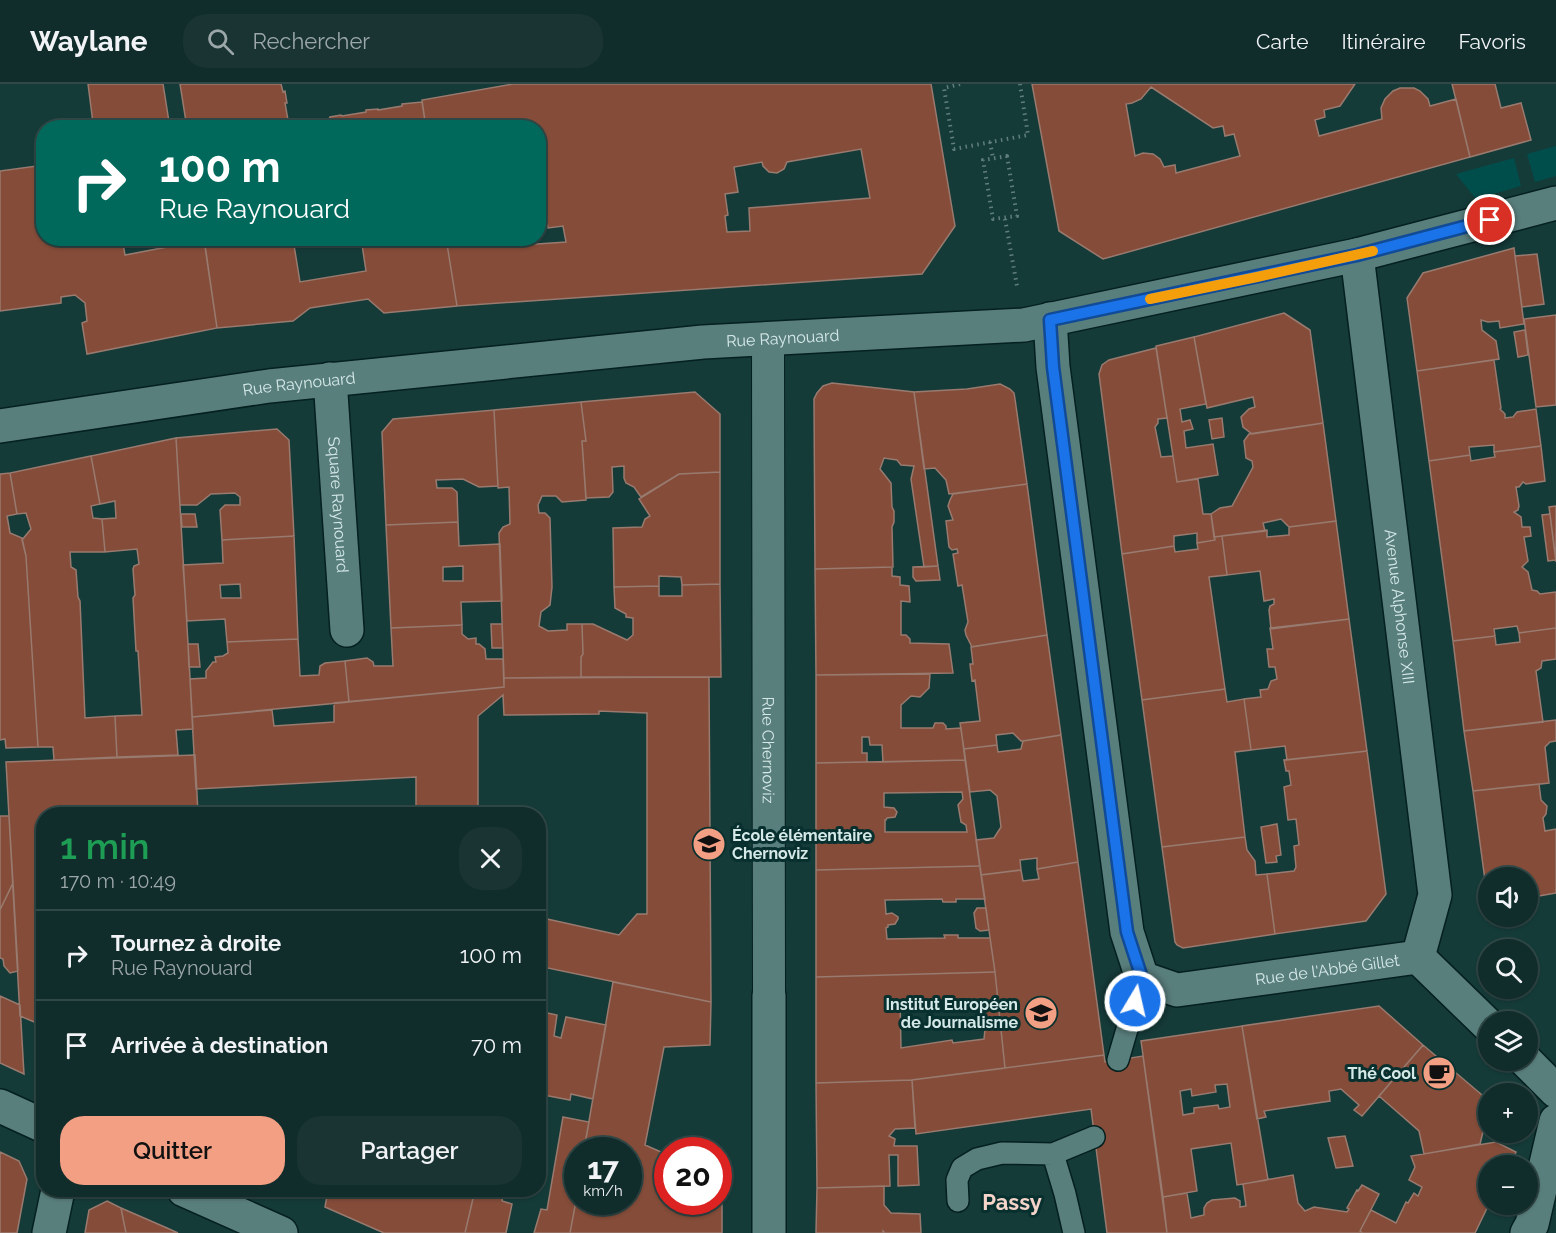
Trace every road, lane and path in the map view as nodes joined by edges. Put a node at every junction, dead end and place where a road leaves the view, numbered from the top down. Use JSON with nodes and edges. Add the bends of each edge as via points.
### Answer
{"nodes":[{"id":1,"x":960,"y":84,"type":"edge"},
{"id":2,"x":1020,"y":84,"type":"edge"},
{"id":3,"x":990,"y":142,"type":"junction"},
{"id":4,"x":993,"y":158,"type":"junction"},
{"id":5,"x":1556,"y":203,"type":"edge"},
{"id":6,"x":1005,"y":219,"type":"junction"},
{"id":7,"x":1357,"y":255,"type":"junction"},
{"id":8,"x":1037,"y":322,"type":"junction"},
{"id":9,"x":768,"y":339,"type":"junction"},
{"id":10,"x":330,"y":379,"type":"junction"},
{"id":11,"x":0,"y":426,"type":"edge"},
{"id":12,"x":347,"y":630,"type":"dead end"},
{"id":13,"x":1418,"y":957,"type":"junction"},
{"id":14,"x":1142,"y":978,"type":"junction"},
{"id":15,"x":769,"y":996,"type":"joint"},
{"id":16,"x":1478,"y":1015,"type":"edge"},
{"id":17,"x":1118,"y":1060,"type":"dead end"},
{"id":18,"x":1536,"y":1071,"type":"edge"},
{"id":19,"x":1556,"y":1091,"type":"edge"},
{"id":20,"x":0,"y":1106,"type":"edge"},
{"id":21,"x":1556,"y":1121,"type":"edge"},
{"id":22,"x":36,"y":1122,"type":"edge"},
{"id":23,"x":1094,"y":1137,"type":"dead end"},
{"id":24,"x":1053,"y":1154,"type":"junction"},
{"id":25,"x":57,"y":1197,"type":"edge"},
{"id":26,"x":200,"y":1197,"type":"edge"},
{"id":27,"x":958,"y":1201,"type":"dead end"},
{"id":28,"x":49,"y":1233,"type":"edge"},
{"id":29,"x":281,"y":1233,"type":"edge"},
{"id":30,"x":769,"y":1233,"type":"edge"},
{"id":31,"x":1074,"y":1233,"type":"edge"},
{"id":32,"x":1527,"y":1233,"type":"edge"}],
"edges":[{"from":1,"to":3,"type":"path","via":[[944,88],[954,149]]},
{"from":2,"to":3,"type":"path","via":[[1028,135]]},
{"from":3,"to":4,"type":"path"},
{"from":4,"to":6,"type":"path","via":[[983,160],[993,219]]},
{"from":4,"to":6,"type":"path","via":[[1007,156],[1017,216]]},
{"from":5,"to":7,"type":"street","name":"Rue Raynouard"},
{"from":6,"to":8,"type":"path"},
{"from":7,"to":8,"type":"street","name":"Rue Raynouard"},
{"from":7,"to":13,"type":"street","name":"Avenue Alphonse XIII","via":[[1435,895]]},
{"from":8,"to":9,"type":"street","name":"Rue Raynouard"},
{"from":8,"to":14,"type":"street","via":[[1053,367],[1127,932]]},
{"from":9,"to":10,"type":"street","name":"Rue Raynouard"},
{"from":9,"to":15,"type":"street","name":"Rue Chernoviz"},
{"from":10,"to":11,"type":"street","name":"Rue Raynouard"},
{"from":10,"to":12,"type":"street","name":"Square Raynouard"},
{"from":13,"to":14,"type":"street","name":"Rue de l'Abbé Gillet","via":[[1178,990]]},
{"from":13,"to":16,"type":"street","name":"Rue de l'Abbé Gillet"},
{"from":14,"to":17,"type":"lane"},
{"from":15,"to":30,"type":"street","name":"Rue Chernoviz"},
{"from":18,"to":19,"type":"street"},
{"from":20,"to":22,"type":"street"},
{"from":21,"to":32,"type":"street"},
{"from":23,"to":24,"type":"lane"},
{"from":24,"to":27,"type":"lane","via":[[1002,1154],[977,1159],[962,1168],[957,1180]]},
{"from":24,"to":31,"type":"lane"},
{"from":25,"to":28,"type":"street"},
{"from":26,"to":29,"type":"street"}]}
